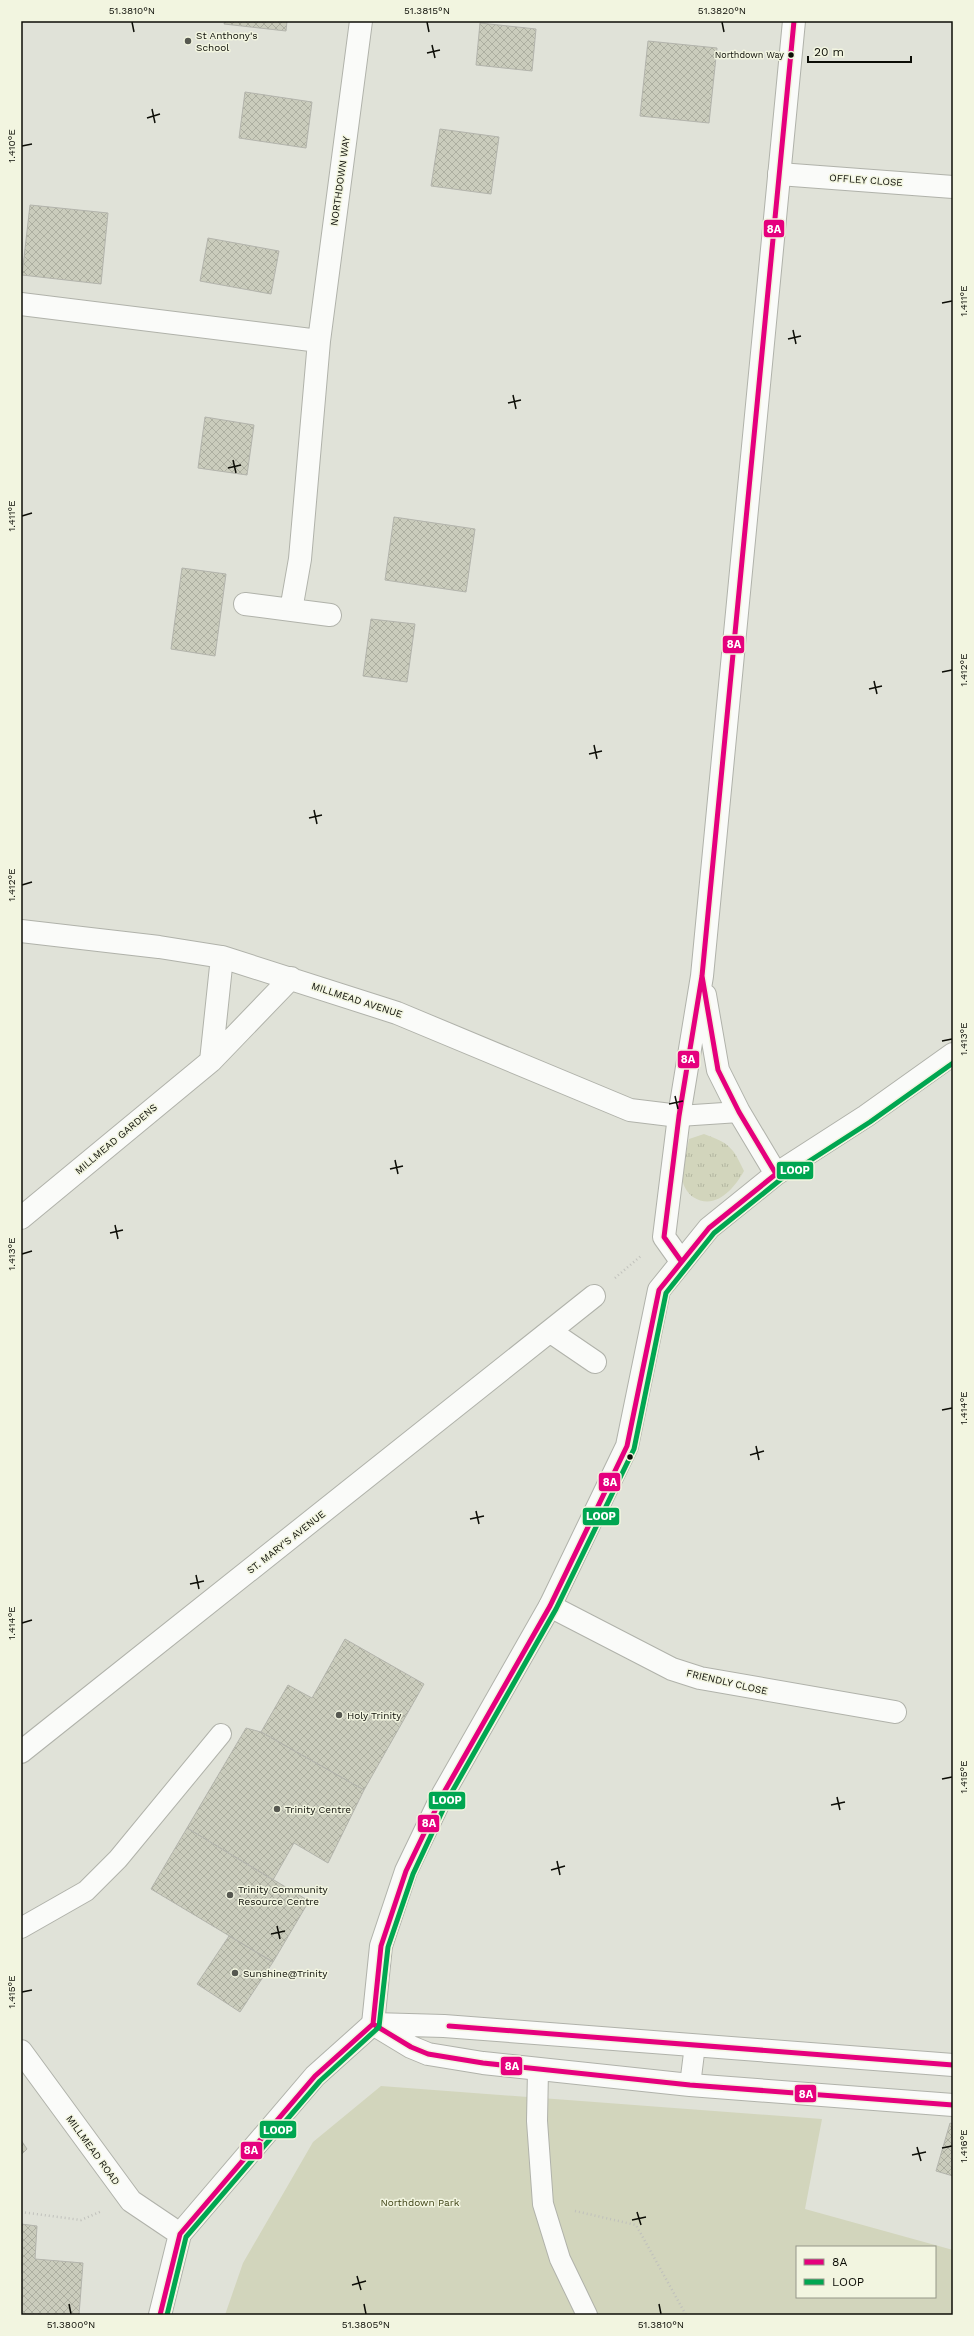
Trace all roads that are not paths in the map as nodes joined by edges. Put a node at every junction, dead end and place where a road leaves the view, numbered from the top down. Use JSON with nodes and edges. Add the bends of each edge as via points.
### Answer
{"nodes":[{"id":1,"x":361,"y":21,"type":"edge"},
{"id":2,"x":794,"y":21,"type":"edge"},
{"id":3,"x":779,"y":174,"type":"junction"},
{"id":4,"x":953,"y":187,"type":"edge"},
{"id":5,"x":21,"y":304,"type":"edge"},
{"id":6,"x":319,"y":341,"type":"junction"},
{"id":7,"x":245,"y":604,"type":"dead end"},
{"id":8,"x":291,"y":610,"type":"junction"},
{"id":9,"x":330,"y":614,"type":"dead end"},
{"id":10,"x":21,"y":931,"type":"edge"},
{"id":11,"x":222,"y":957,"type":"junction"},
{"id":12,"x":702,"y":976,"type":"junction"},
{"id":13,"x":291,"y":978,"type":"junction"},
{"id":14,"x":953,"y":1054,"type":"edge"},
{"id":15,"x":211,"y":1061,"type":"junction"},
{"id":16,"x":739,"y":1112,"type":"junction"},
{"id":17,"x":679,"y":1116,"type":"junction"},
{"id":18,"x":776,"y":1174,"type":"junction"},
{"id":19,"x":21,"y":1218,"type":"edge"},
{"id":20,"x":680,"y":1261,"type":"junction"},
{"id":21,"x":594,"y":1296,"type":"road end"},
{"id":22,"x":551,"y":1332,"type":"junction"},
{"id":23,"x":595,"y":1362,"type":"dead end"},
{"id":24,"x":550,"y":1606,"type":"junction"},
{"id":25,"x":895,"y":1712,"type":"dead end"},
{"id":26,"x":221,"y":1734,"type":"dead end"},
{"id":27,"x":21,"y":1752,"type":"edge"},
{"id":28,"x":21,"y":1928,"type":"edge"},
{"id":29,"x":373,"y":2024,"type":"junction"},
{"id":30,"x":695,"y":2045,"type":"junction"},
{"id":31,"x":21,"y":2051,"type":"edge"},
{"id":32,"x":953,"y":2065,"type":"edge"},
{"id":33,"x":538,"y":2070,"type":"junction"},
{"id":34,"x":690,"y":2086,"type":"junction"},
{"id":35,"x":953,"y":2105,"type":"edge"},
{"id":36,"x":180,"y":2234,"type":"junction"},
{"id":37,"x":160,"y":2315,"type":"edge"},
{"id":38,"x":587,"y":2315,"type":"edge"}],
"edges":[{"from":1,"to":6,"type":"street","name":"NORTHDOWN WAY"},
{"from":2,"to":3,"type":"street"},
{"from":3,"to":4,"type":"street","name":"OFFLEY CLOSE"},
{"from":3,"to":12,"type":"street"},
{"from":5,"to":6,"type":"street"},
{"from":6,"to":8,"type":"street","name":"NORTHDOWN WAY","via":[[300,559]]},
{"from":7,"to":8,"type":"street"},
{"from":8,"to":9,"type":"street"},
{"from":10,"to":11,"type":"street","name":"MILLMEAD AVENUE"},
{"from":11,"to":13,"type":"street","name":"MILLMEAD AVENUE"},
{"from":11,"to":15,"type":"street"},
{"from":12,"to":16,"type":"street","via":[[718,1070]]},
{"from":12,"to":17,"type":"street"},
{"from":13,"to":15,"type":"street","name":"MILLMEAD GARDENS"},
{"from":13,"to":17,"type":"street","name":"MILLMEAD AVENUE","via":[[397,1013],[630,1110]]},
{"from":14,"to":18,"type":"street","via":[[866,1116]]},
{"from":15,"to":19,"type":"street","name":"MILLMEAD GARDENS"},
{"from":16,"to":17,"type":"lane"},
{"from":16,"to":18,"type":"street"},
{"from":17,"to":20,"type":"street","via":[[664,1237]]},
{"from":18,"to":20,"type":"street","via":[[709,1228]]},
{"from":20,"to":24,"type":"street","via":[[659,1290],[627,1446]]},
{"from":21,"to":22,"type":"street","name":"ST. MARY'S AVENUE"},
{"from":22,"to":23,"type":"street"},
{"from":22,"to":27,"type":"street","name":"ST. MARY'S AVENUE"},
{"from":24,"to":25,"type":"street","name":"FRIENDLY CLOSE","via":[[672,1668],[700,1678]]},
{"from":24,"to":29,"type":"street","via":[[443,1794],[406,1871],[381,1946]]},
{"from":26,"to":28,"type":"lane","via":[[118,1859],[86,1891]]},
{"from":29,"to":30,"type":"street","via":[[452,2027]]},
{"from":29,"to":33,"type":"street","via":[[428,2054]]},
{"from":29,"to":36,"type":"street","via":[[315,2076]]},
{"from":30,"to":32,"type":"street"},
{"from":30,"to":34,"type":"lane"},
{"from":31,"to":36,"type":"street","name":"MILLMEAD ROAD","via":[[131,2201]]},
{"from":33,"to":34,"type":"street"},
{"from":33,"to":38,"type":"lane","via":[[537,2121],[543,2204],[560,2259]]},
{"from":34,"to":35,"type":"street"},
{"from":36,"to":37,"type":"street"}]}
